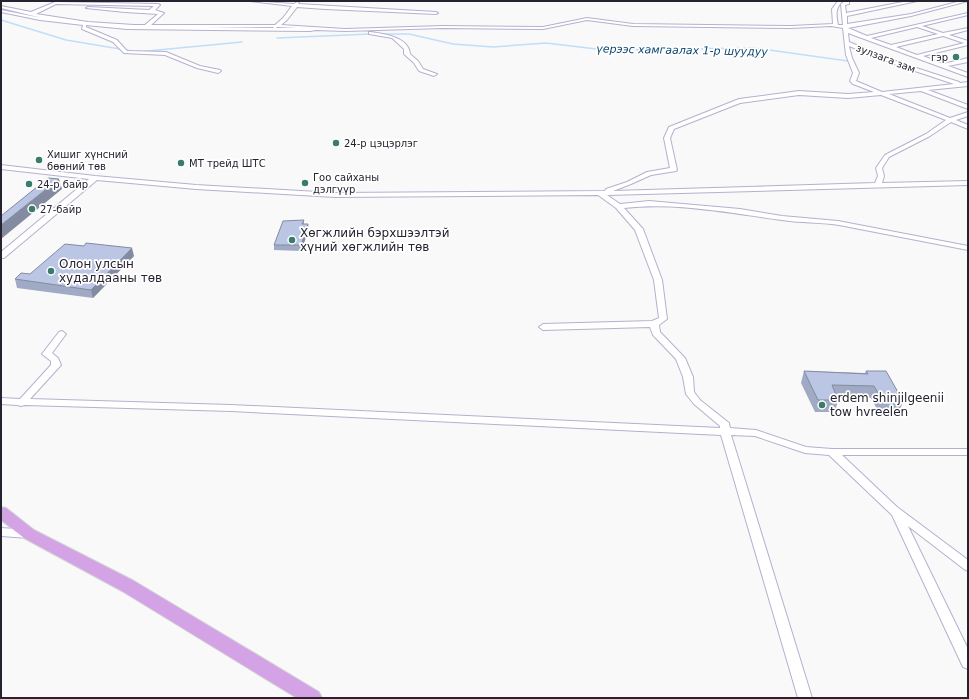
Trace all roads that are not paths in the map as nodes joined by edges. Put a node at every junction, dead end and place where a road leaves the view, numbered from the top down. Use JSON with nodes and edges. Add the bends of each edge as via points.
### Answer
{"nodes":[{"id":1,"x":50,"y":1,"type":"edge"},
{"id":2,"x":252,"y":1,"type":"edge"},
{"id":3,"x":298,"y":1,"type":"edge"},
{"id":4,"x":841,"y":1,"type":"edge"},
{"id":5,"x":915,"y":1,"type":"edge"},
{"id":6,"x":966,"y":1,"type":"edge"},
{"id":7,"x":849,"y":2,"type":"edge"},
{"id":8,"x":55,"y":3,"type":"junction"},
{"id":9,"x":64,"y":5,"type":"dead end"},
{"id":10,"x":295,"y":6,"type":"junction"},
{"id":11,"x":1,"y":7,"type":"edge"},
{"id":12,"x":1,"y":11,"type":"edge"},
{"id":13,"x":159,"y":12,"type":"junction"},
{"id":14,"x":436,"y":13,"type":"dead end"},
{"id":15,"x":31,"y":14,"type":"junction"},
{"id":16,"x":968,"y":14,"type":"edge"},
{"id":17,"x":844,"y":15,"type":"junction"},
{"id":18,"x":894,"y":18,"type":"junction"},
{"id":19,"x":84,"y":24,"type":"junction"},
{"id":20,"x":836,"y":25,"type":"junction"},
{"id":21,"x":146,"y":26,"type":"junction"},
{"id":22,"x":918,"y":26,"type":"junction"},
{"id":23,"x":846,"y":27,"type":"junction"},
{"id":24,"x":274,"y":28,"type":"junction"},
{"id":25,"x":968,"y":29,"type":"edge"},
{"id":26,"x":350,"y":30,"type":"junction"},
{"id":27,"x":944,"y":35,"type":"junction"},
{"id":28,"x":868,"y":37,"type":"junction"},
{"id":29,"x":847,"y":43,"type":"junction"},
{"id":30,"x":968,"y":44,"type":"edge"},
{"id":31,"x":892,"y":46,"type":"junction"},
{"id":32,"x":918,"y":56,"type":"junction"},
{"id":33,"x":968,"y":60,"type":"edge"},
{"id":34,"x":945,"y":65,"type":"junction"},
{"id":35,"x":218,"y":70,"type":"dead end"},
{"id":36,"x":434,"y":74,"type":"dead end"},
{"id":37,"x":968,"y":75,"type":"edge"},
{"id":38,"x":961,"y":84,"type":"junction"},
{"id":39,"x":968,"y":85,"type":"edge"},
{"id":40,"x":922,"y":89,"type":"junction"},
{"id":41,"x":882,"y":94,"type":"junction"},
{"id":42,"x":968,"y":107,"type":"edge"},
{"id":43,"x":968,"y":114,"type":"edge"},
{"id":44,"x":950,"y":120,"type":"junction"},
{"id":45,"x":968,"y":127,"type":"edge"},
{"id":46,"x":1,"y":167,"type":"edge"},
{"id":47,"x":95,"y":178,"type":"junction"},
{"id":48,"x":968,"y":183,"type":"edge"},
{"id":49,"x":878,"y":185,"type":"junction"},
{"id":50,"x":600,"y":193,"type":"junction"},
{"id":51,"x":619,"y":206,"type":"junction"},
{"id":52,"x":968,"y":248,"type":"edge"},
{"id":53,"x":1,"y":256,"type":"edge"},
{"id":54,"x":654,"y":324,"type":"junction"},
{"id":55,"x":543,"y":327,"type":"dead end"},
{"id":56,"x":62,"y":334,"type":"dead end"},
{"id":57,"x":1,"y":401,"type":"edge"},
{"id":58,"x":21,"y":403,"type":"junction"},
{"id":59,"x":725,"y":432,"type":"junction"},
{"id":60,"x":832,"y":452,"type":"junction"},
{"id":61,"x":968,"y":452,"type":"edge"},
{"id":62,"x":891,"y":507,"type":"junction"},
{"id":63,"x":1,"y":512,"type":"edge"},
{"id":64,"x":1,"y":532,"type":"edge"},
{"id":65,"x":29,"y":534,"type":"junction"},
{"id":66,"x":968,"y":566,"type":"edge"},
{"id":67,"x":968,"y":663,"type":"edge"},
{"id":68,"x":306,"y":696,"type":"edge"},
{"id":69,"x":805,"y":698,"type":"edge"}],
"edges":[{"from":1,"to":8,"type":"street"},
{"from":2,"to":10,"type":"street"},
{"from":3,"to":10,"type":"street"},
{"from":4,"to":20,"type":"street","via":[[833,12]]},
{"from":5,"to":17,"type":"street"},
{"from":6,"to":18,"type":"street"},
{"from":7,"to":17,"type":"street","name":"зулзага зам","via":[[843,4]]},
{"from":8,"to":13,"type":"street","via":[[155,4],[158,5],[151,11]]},
{"from":8,"to":15,"type":"street"},
{"from":9,"to":13,"type":"street","via":[[103,10]]},
{"from":10,"to":14,"type":"street"},
{"from":10,"to":24,"type":"street"},
{"from":11,"to":15,"type":"street"},
{"from":12,"to":19,"type":"street"},
{"from":13,"to":21,"type":"street","via":[[162,14]]},
{"from":15,"to":21,"type":"street","via":[[88,23]]},
{"from":16,"to":22,"type":"street"},
{"from":17,"to":23,"type":"street","name":"зулзага зам"},
{"from":18,"to":22,"type":"street"},
{"from":18,"to":23,"type":"street"},
{"from":19,"to":24,"type":"street","via":[[170,29]]},
{"from":19,"to":35,"type":"street","via":[[84,28],[115,41],[126,52],[166,54]]},
{"from":20,"to":23,"type":"street"},
{"from":20,"to":26,"type":"street","via":[[633,25],[586,19],[543,28],[443,27]]},
{"from":21,"to":24,"type":"street"},
{"from":22,"to":27,"type":"street"},
{"from":22,"to":28,"type":"street"},
{"from":23,"to":28,"type":"street"},
{"from":23,"to":29,"type":"street","name":"зулзага зам"},
{"from":24,"to":26,"type":"street"},
{"from":25,"to":27,"type":"street"},
{"from":26,"to":36,"type":"street","via":[[394,38],[407,49],[407,54],[421,70]]},
{"from":27,"to":30,"type":"street"},
{"from":27,"to":31,"type":"street"},
{"from":28,"to":31,"type":"street"},
{"from":29,"to":38,"type":"street","name":"зулзага зам","via":[[896,63]]},
{"from":29,"to":41,"type":"street","via":[[849,62],[856,73],[853,81]]},
{"from":30,"to":32,"type":"street"},
{"from":31,"to":32,"type":"street"},
{"from":32,"to":34,"type":"street"},
{"from":33,"to":34,"type":"street"},
{"from":34,"to":37,"type":"street"},
{"from":38,"to":39,"type":"street"},
{"from":38,"to":40,"type":"street"},
{"from":40,"to":41,"type":"street"},
{"from":40,"to":42,"type":"street"},
{"from":41,"to":44,"type":"street"},
{"from":41,"to":50,"type":"street","via":[[848,96],[799,93],[739,101],[671,128],[667,138],[674,170],[649,173]]},
{"from":43,"to":44,"type":"street"},
{"from":44,"to":45,"type":"street"},
{"from":44,"to":49,"type":"street","via":[[928,135],[886,156],[879,168],[881,176]]},
{"from":46,"to":47,"type":"street"},
{"from":47,"to":50,"type":"street","via":[[335,195]]},
{"from":47,"to":53,"type":"street"},
{"from":48,"to":49,"type":"street"},
{"from":49,"to":50,"type":"street"},
{"from":50,"to":51,"type":"street"},
{"from":51,"to":52,"type":"street","via":[[649,203],[740,211],[838,223]]},
{"from":51,"to":54,"type":"street","via":[[639,229],[658,280],[663,319]]},
{"from":54,"to":55,"type":"street"},
{"from":54,"to":59,"type":"street","via":[[656,333],[680,358],[688,377],[689,392],[725,425]]},
{"from":56,"to":58,"type":"street","via":[[47,354],[55,360],[56,365]]},
{"from":57,"to":58,"type":"street"},
{"from":58,"to":59,"type":"street","via":[[231,408]]},
{"from":59,"to":60,"type":"street","via":[[756,433],[805,450]]},
{"from":59,"to":69,"type":"street"},
{"from":60,"to":61,"type":"street"},
{"from":60,"to":62,"type":"street"},
{"from":62,"to":66,"type":"street"},
{"from":62,"to":67,"type":"street"},
{"from":63,"to":65,"type":"main road"},
{"from":64,"to":65,"type":"street"},
{"from":65,"to":68,"type":"main road","via":[[128,586]]}]}
